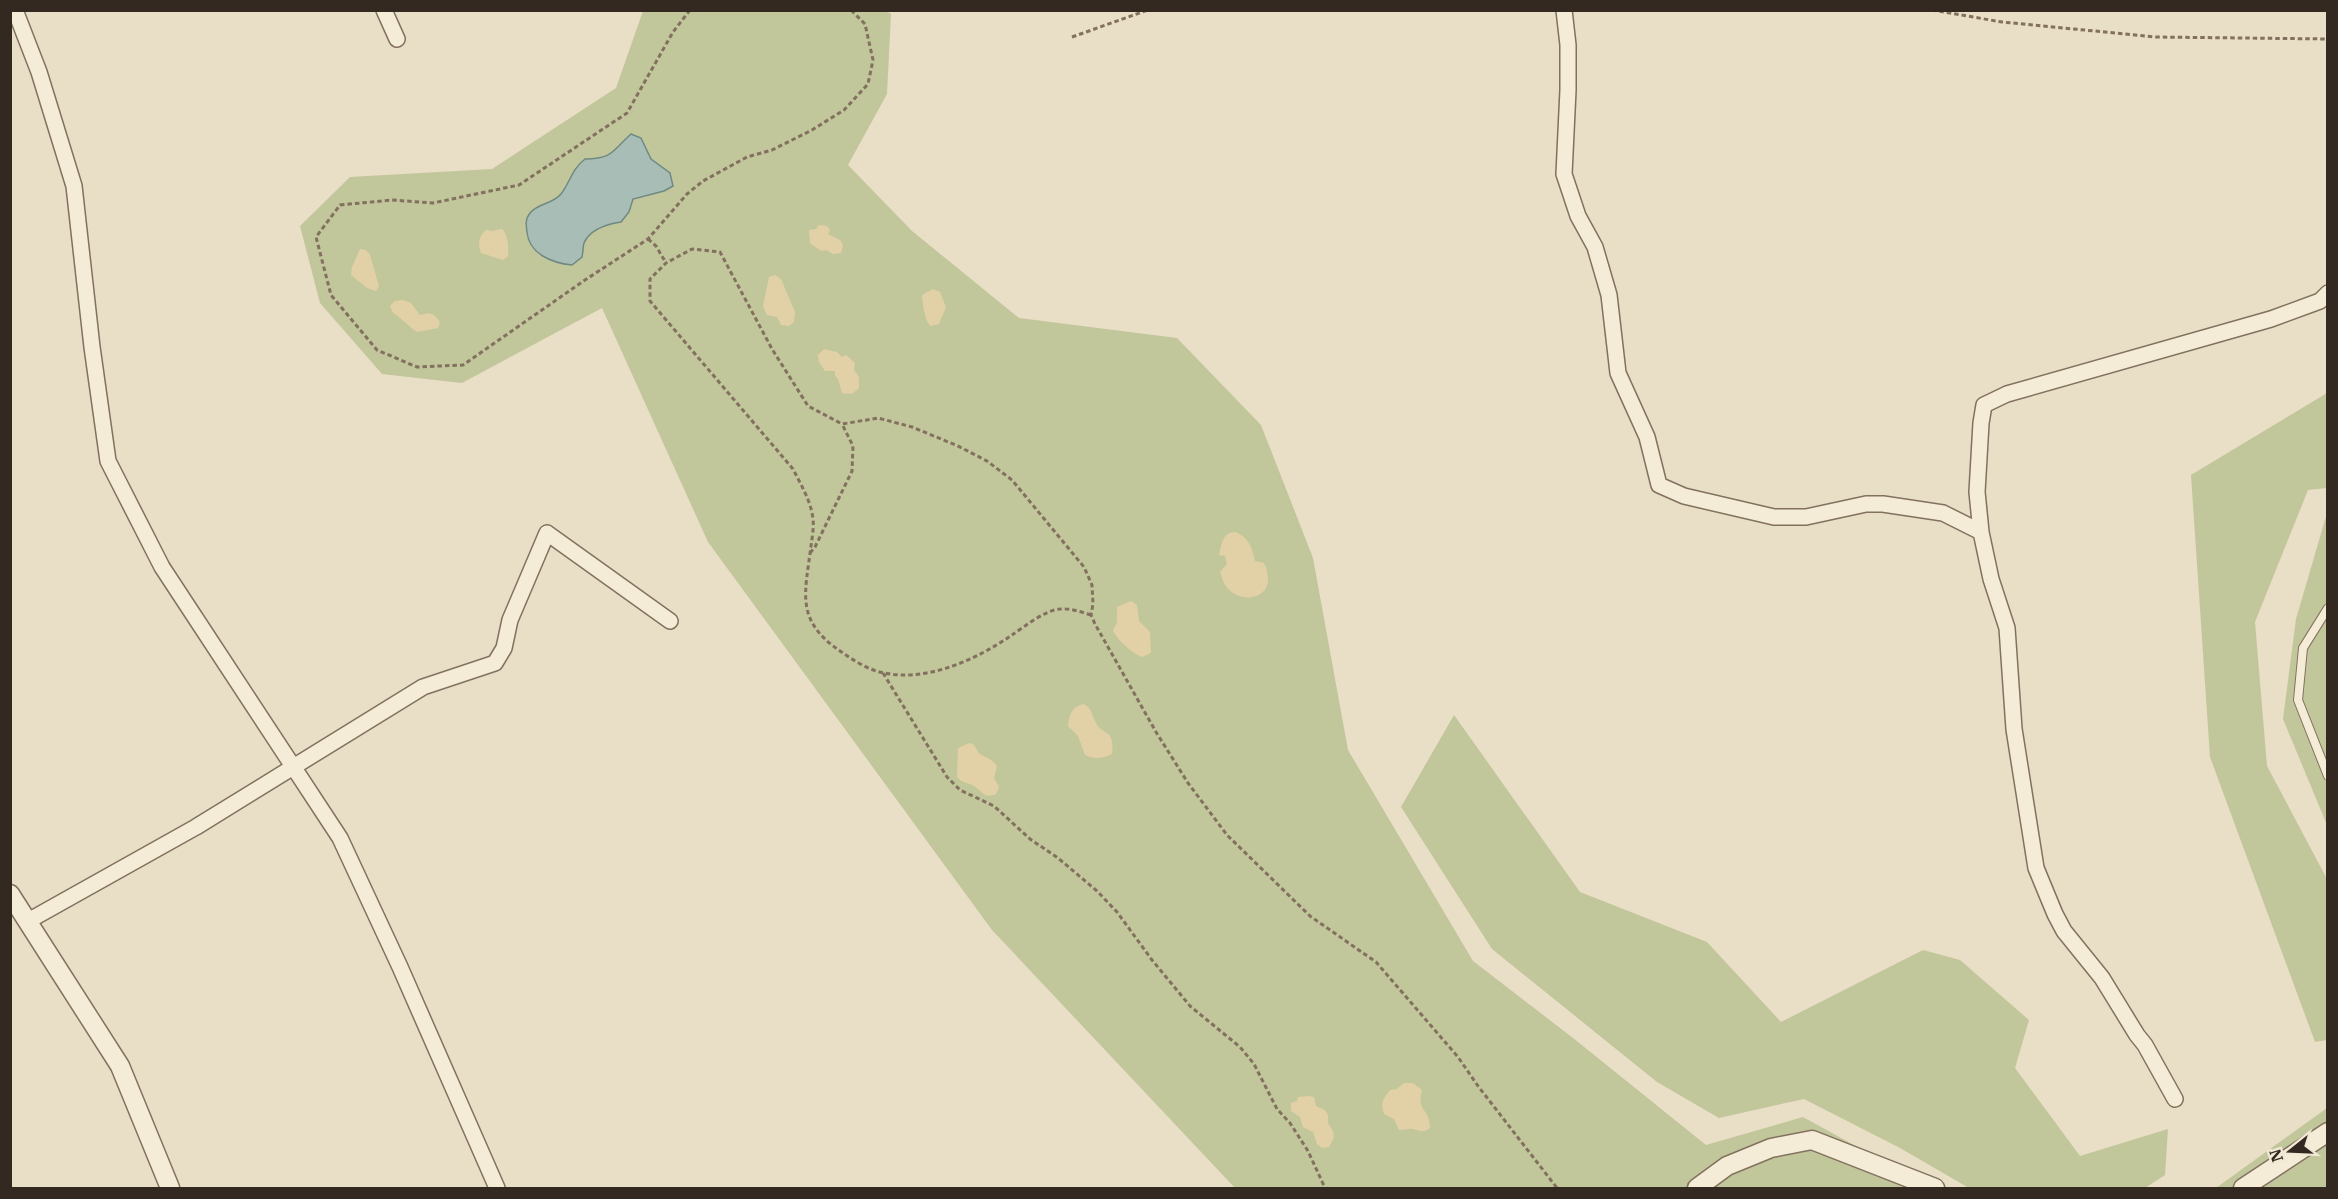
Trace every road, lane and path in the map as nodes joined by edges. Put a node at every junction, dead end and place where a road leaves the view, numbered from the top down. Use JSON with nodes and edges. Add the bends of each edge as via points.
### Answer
{"nodes":[{"id":1,"x":15,"y":10,"type":"edge"},
{"id":2,"x":384,"y":10,"type":"edge"},
{"id":3,"x":690,"y":10,"type":"edge"},
{"id":4,"x":851,"y":10,"type":"edge"},
{"id":5,"x":1148,"y":10,"type":"edge"},
{"id":6,"x":1564,"y":10,"type":"edge"},
{"id":7,"x":1932,"y":10,"type":"edge"},
{"id":8,"x":1072,"y":37,"type":"dead end"},
{"id":9,"x":397,"y":39,"type":"dead end"},
{"id":10,"x":2328,"y":39,"type":"edge"},
{"id":11,"x":648,"y":239,"type":"junction"},
{"id":12,"x":666,"y":263,"type":"junction"},
{"id":13,"x":2328,"y":294,"type":"edge"},
{"id":14,"x":842,"y":424,"type":"junction"},
{"id":15,"x":1981,"y":532,"type":"junction"},
{"id":16,"x":810,"y":553,"type":"junction"},
{"id":17,"x":2328,"y":608,"type":"edge"},
{"id":18,"x":1091,"y":615,"type":"junction"},
{"id":19,"x":670,"y":621,"type":"dead end"},
{"id":20,"x":883,"y":673,"type":"junction"},
{"id":21,"x":293,"y":767,"type":"junction"},
{"id":22,"x":2328,"y":776,"type":"edge"},
{"id":23,"x":10,"y":894,"type":"edge"},
{"id":24,"x":28,"y":921,"type":"junction"},
{"id":25,"x":2175,"y":1099,"type":"dead end"},
{"id":26,"x":2328,"y":1132,"type":"edge"},
{"id":27,"x":170,"y":1188,"type":"edge"},
{"id":28,"x":497,"y":1188,"type":"edge"},
{"id":29,"x":1325,"y":1188,"type":"edge"},
{"id":30,"x":1557,"y":1188,"type":"edge"},
{"id":31,"x":1697,"y":1188,"type":"edge"},
{"id":32,"x":1935,"y":1188,"type":"edge"},
{"id":33,"x":2243,"y":1188,"type":"edge"}],
"edges":[{"from":1,"to":21,"type":"street","via":[[39,72],[74,186],[108,460],[162,567]]},
{"from":2,"to":9,"type":"street"},
{"from":3,"to":11,"type":"path","via":[[673,32],[627,113],[519,185],[433,203],[392,200],[340,205],[316,237],[331,295],[377,350],[417,367],[463,365]]},
{"from":4,"to":11,"type":"path","via":[[865,24],[873,60],[868,84],[844,110],[812,130],[772,150],[747,157],[703,182],[681,200]]},
{"from":5,"to":8,"type":"path"},
{"from":6,"to":15,"type":"street","via":[[1568,90],[1564,174],[1578,216],[1595,247],[1609,295],[1618,373],[1647,437],[1659,484],[1684,496],[1774,517],[1806,517],[1882,504],[1944,513]]},
{"from":7,"to":10,"type":"path","via":[[2002,22],[2156,37]]},
{"from":11,"to":12,"type":"path"},
{"from":12,"to":14,"type":"path","via":[[692,249],[720,252],[808,406]]},
{"from":12,"to":16,"type":"path","via":[[650,279],[650,301],[793,469],[814,521]]},
{"from":13,"to":15,"type":"street","via":[[2320,301],[2271,319],[2007,394],[1984,405],[1977,492]]},
{"from":14,"to":16,"type":"path","via":[[853,446],[852,471]]},
{"from":14,"to":18,"type":"path","via":[[878,418],[912,427],[987,461],[1011,480],[1084,567],[1092,585]]},
{"from":15,"to":25,"type":"street","via":[[2007,628],[2014,729],[2037,868],[2064,931],[2102,978]]},
{"from":16,"to":20,"type":"path","via":[[805,595],[809,621],[825,640],[856,662]]},
{"from":17,"to":22,"type":"lane","via":[[2303,648],[2298,700]]},
{"from":18,"to":20,"type":"path","via":[[1059,609],[968,660],[909,675]]},
{"from":18,"to":30,"type":"path","via":[[1156,732],[1227,834],[1310,916],[1376,962],[1458,1056]]},
{"from":19,"to":21,"type":"street","via":[[547,533],[495,663],[423,687]]},
{"from":20,"to":29,"type":"path","via":[[947,777],[960,790],[993,806],[1097,891],[1190,1006],[1240,1047],[1308,1151]]},
{"from":21,"to":24,"type":"street","via":[[196,827]]},
{"from":21,"to":28,"type":"street","via":[[340,838]]},
{"from":23,"to":24,"type":"street"},
{"from":24,"to":27,"type":"street","via":[[120,1066]]},
{"from":26,"to":33,"type":"street"},
{"from":31,"to":32,"type":"street","via":[[1727,1166],[1771,1148],[1812,1140]]}]}
